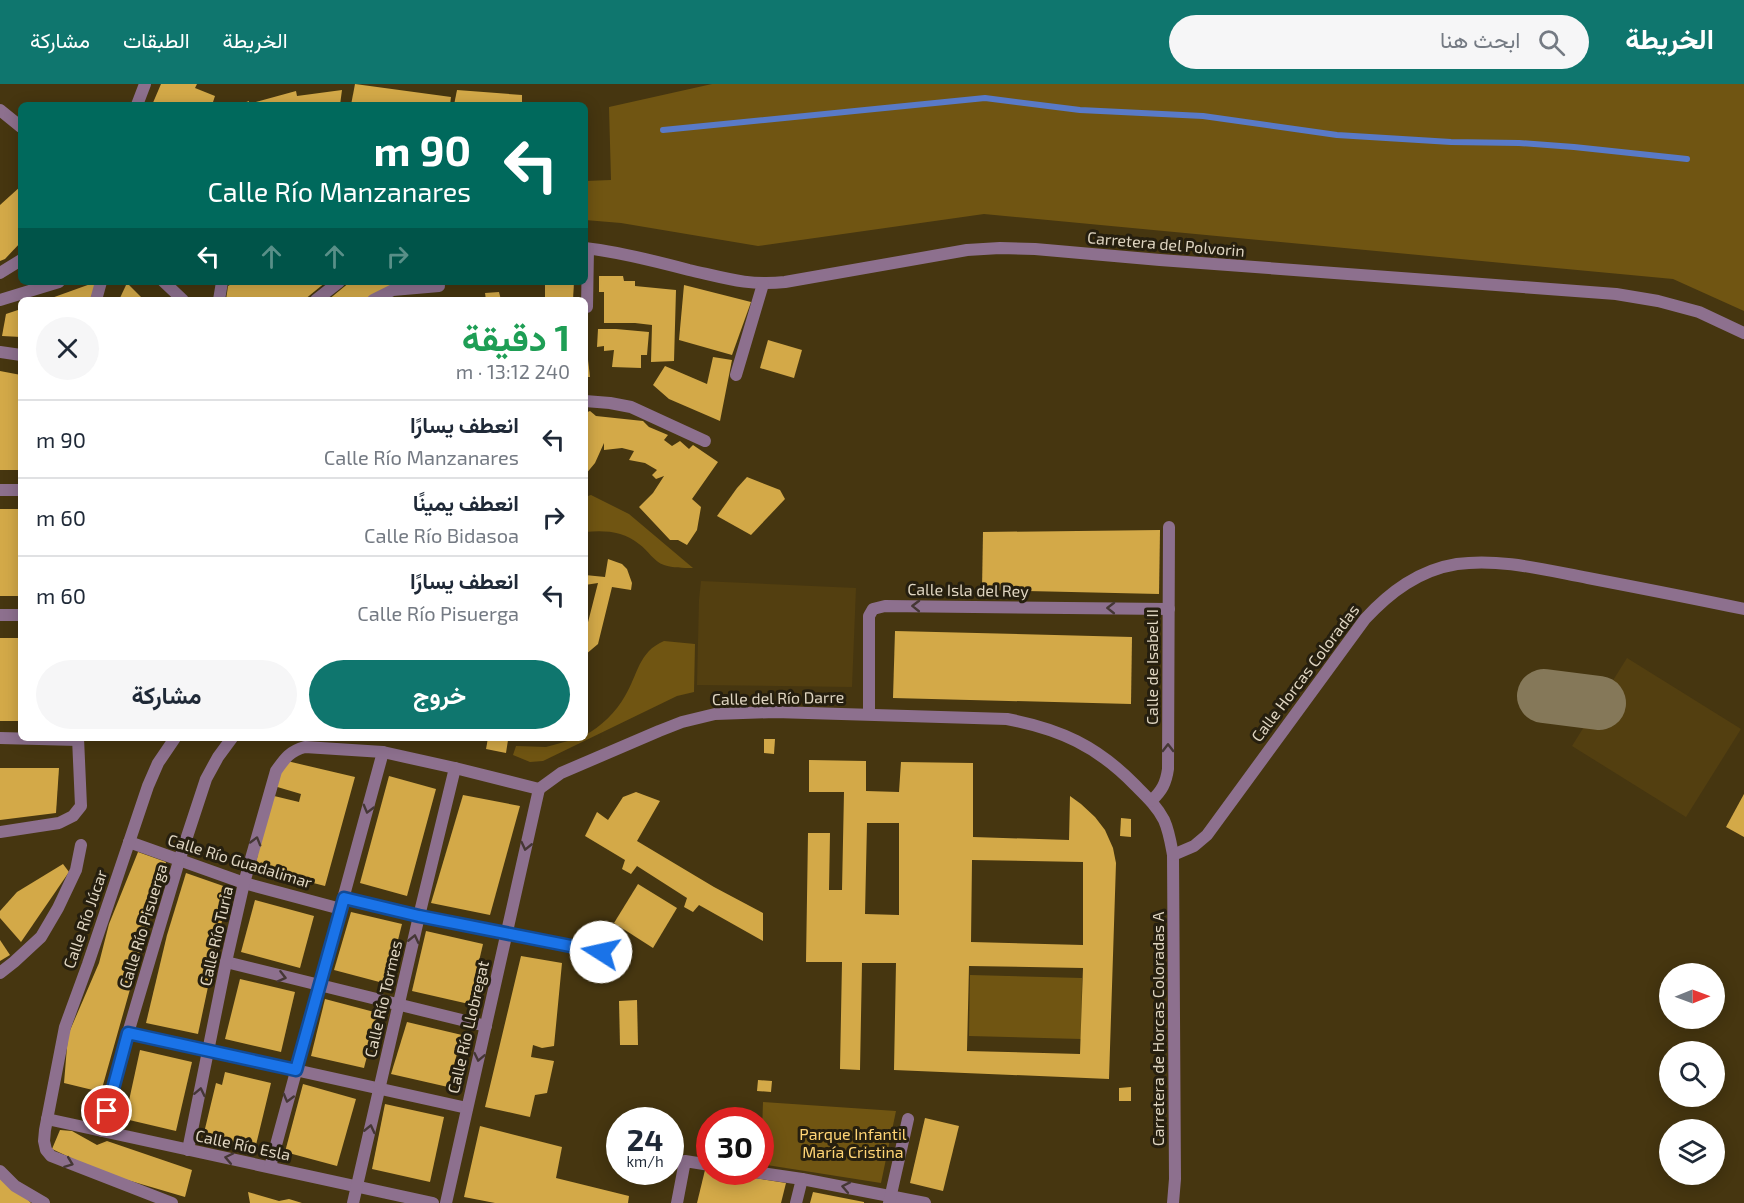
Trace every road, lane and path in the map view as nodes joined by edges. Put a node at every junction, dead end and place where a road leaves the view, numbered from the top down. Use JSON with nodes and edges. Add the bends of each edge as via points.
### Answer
{"nodes":[{"id":1,"x":145,"y":84,"type":"edge"},
{"id":2,"x":137,"y":102,"type":"edge"},
{"id":3,"x":0,"y":110,"type":"edge"},
{"id":4,"x":18,"y":124,"type":"edge"},
{"id":5,"x":588,"y":248,"type":"edge"},
{"id":6,"x":18,"y":262,"type":"edge"},
{"id":7,"x":0,"y":273,"type":"edge"},
{"id":8,"x":763,"y":284,"type":"junction"},
{"id":9,"x":49,"y":285,"type":"edge"},
{"id":10,"x":167,"y":285,"type":"edge"},
{"id":11,"x":335,"y":285,"type":"edge"},
{"id":12,"x":439,"y":286,"type":"dead end"},
{"id":13,"x":180,"y":297,"type":"edge"},
{"id":14,"x":320,"y":297,"type":"edge"},
{"id":15,"x":379,"y":297,"type":"edge"},
{"id":16,"x":0,"y":300,"type":"edge"},
{"id":17,"x":1744,"y":333,"type":"edge"},
{"id":18,"x":0,"y":352,"type":"edge"},
{"id":19,"x":18,"y":355,"type":"edge"},
{"id":20,"x":736,"y":375,"type":"dead end"},
{"id":21,"x":588,"y":401,"type":"edge"},
{"id":22,"x":705,"y":441,"type":"dead end"},
{"id":23,"x":0,"y":490,"type":"edge"},
{"id":24,"x":18,"y":490,"type":"edge"},
{"id":25,"x":1170,"y":527,"type":"dead end"},
{"id":26,"x":1169,"y":609,"type":"junction"},
{"id":27,"x":1744,"y":609,"type":"edge"},
{"id":28,"x":0,"y":615,"type":"edge"},
{"id":29,"x":18,"y":615,"type":"edge"},
{"id":30,"x":869,"y":714,"type":"junction"},
{"id":31,"x":0,"y":738,"type":"edge"},
{"id":32,"x":18,"y":738,"type":"edge"},
{"id":33,"x":78,"y":741,"type":"edge"},
{"id":34,"x":173,"y":741,"type":"edge"},
{"id":35,"x":230,"y":741,"type":"edge"},
{"id":36,"x":383,"y":753,"type":"junction"},
{"id":37,"x":455,"y":768,"type":"junction"},
{"id":38,"x":538,"y":789,"type":"junction"},
{"id":39,"x":1151,"y":801,"type":"junction"},
{"id":40,"x":0,"y":832,"type":"edge"},
{"id":41,"x":129,"y":842,"type":"junction"},
{"id":42,"x":81,"y":845,"type":"dead end"},
{"id":43,"x":1173,"y":855,"type":"junction"},
{"id":44,"x":179,"y":861,"type":"junction"},
{"id":45,"x":244,"y":883,"type":"junction"},
{"id":46,"x":343,"y":903,"type":"junction"},
{"id":47,"x":419,"y":916,"type":"junction"},
{"id":48,"x":506,"y":934,"type":"junction"},
{"id":49,"x":601,"y":952,"type":"dead end"},
{"id":50,"x":226,"y":963,"type":"junction"},
{"id":51,"x":0,"y":973,"type":"edge"},
{"id":52,"x":319,"y":986,"type":"junction"},
{"id":53,"x":398,"y":1005,"type":"junction"},
{"id":54,"x":486,"y":1026,"type":"junction"},
{"id":55,"x":128,"y":1033,"type":"junction"},
{"id":56,"x":209,"y":1051,"type":"junction"},
{"id":57,"x":296,"y":1070,"type":"junction"},
{"id":58,"x":380,"y":1089,"type":"junction"},
{"id":59,"x":467,"y":1108,"type":"junction"},
{"id":60,"x":47,"y":1119,"type":"junction"},
{"id":61,"x":908,"y":1119,"type":"dead end"},
{"id":62,"x":102,"y":1131,"type":"junction"},
{"id":63,"x":188,"y":1150,"type":"junction"},
{"id":64,"x":696,"y":1163,"type":"edge"},
{"id":65,"x":270,"y":1167,"type":"junction"},
{"id":66,"x":0,"y":1171,"type":"edge"},
{"id":67,"x":774,"y":1175,"type":"edge"},
{"id":68,"x":802,"y":1179,"type":"junction"},
{"id":69,"x":357,"y":1186,"type":"junction"},
{"id":70,"x":889,"y":1200,"type":"edge"},
{"id":71,"x":44,"y":1203,"type":"edge"},
{"id":72,"x":172,"y":1203,"type":"edge"},
{"id":73,"x":353,"y":1203,"type":"edge"},
{"id":74,"x":433,"y":1203,"type":"edge"},
{"id":75,"x":446,"y":1203,"type":"edge"},
{"id":76,"x":677,"y":1203,"type":"edge"},
{"id":77,"x":796,"y":1203,"type":"edge"},
{"id":78,"x":925,"y":1203,"type":"edge"},
{"id":79,"x":1173,"y":1203,"type":"edge"}],
"edges":[{"from":1,"to":2,"type":"street"},
{"from":3,"to":4,"type":"street"},
{"from":5,"to":8,"type":"street","name":"Carretera del Polvorin"},
{"from":6,"to":7,"type":"street"},
{"from":8,"to":17,"type":"street","name":"Carretera del Polvorin","via":[[967,250],[1035,249],[1616,294],[1699,312]]},
{"from":8,"to":20,"type":"street"},
{"from":9,"to":16,"type":"street"},
{"from":10,"to":13,"type":"street"},
{"from":11,"to":14,"type":"street"},
{"from":12,"to":15,"type":"street","via":[[393,290]]},
{"from":18,"to":19,"type":"street"},
{"from":21,"to":22,"type":"street","via":[[631,406]]},
{"from":23,"to":24,"type":"street"},
{"from":25,"to":26,"type":"street","name":"Calle de Isabel II"},
{"from":26,"to":30,"type":"street","name":"Calle Isla del Rey","one_way":true,"via":[[873,609],[869,616]]},
{"from":39,"to":26,"type":"street","name":"Calle de Isabel II","one_way":true,"via":[[1166,782],[1168,769]]},
{"from":27,"to":43,"type":"street","name":"Calle Horcas Coloradas","via":[[1502,563],[1455,564],[1414,578],[1365,619],[1207,835]]},
{"from":28,"to":29,"type":"street"},
{"from":30,"to":38,"type":"street","name":"Calle del Río Darre","via":[[775,711],[706,716],[572,768]]},
{"from":30,"to":39,"type":"street","name":"Calle del Río Darre","via":[[1007,719],[1057,731],[1098,753]]},
{"from":31,"to":32,"type":"street"},
{"from":33,"to":40,"type":"street","via":[[81,806],[74,816],[59,823]]},
{"from":34,"to":41,"type":"street","name":"Calle Río Júcar","via":[[158,763]]},
{"from":35,"to":44,"type":"street","name":"Calle Río Pisuerga","via":[[206,779]]},
{"from":36,"to":37,"type":"street"},
{"from":45,"to":36,"type":"street","name":"Calle Río Turia","one_way":true,"via":[[276,771],[294,750],[305,747]]},
{"from":36,"to":46,"type":"street","one_way":true},
{"from":37,"to":38,"type":"street"},
{"from":37,"to":47,"type":"street","name":"Calle Río Tormes"},
{"from":38,"to":48,"type":"street","name":"Calle Río Llobregat","one_way":true},
{"from":39,"to":43,"type":"street","name":"Calle del Río Darre","via":[[1164,820]]},
{"from":41,"to":44,"type":"street","name":"Calle Río Guadalimar"},
{"from":41,"to":60,"type":"street","name":"Calle Río Júcar","via":[[64,1027]]},
{"from":42,"to":51,"type":"street","via":[[76,870],[41,937]]},
{"from":43,"to":79,"type":"street","name":"Carretera de Horcas Coloradas A"},
{"from":44,"to":45,"type":"street","name":"Calle Río Guadalimar"},
{"from":44,"to":55,"type":"street","name":"Calle Río Pisuerga"},
{"from":45,"to":46,"type":"street","name":"Calle Río Guadalimar"},
{"from":45,"to":50,"type":"street","name":"Calle Río Turia"},
{"from":46,"to":47,"type":"street","name":"Calle Río Guadalimar"},
{"from":46,"to":52,"type":"street"},
{"from":47,"to":48,"type":"street","name":"Calle Río Guadalimar"},
{"from":53,"to":47,"type":"street","name":"Calle Río Tormes","one_way":true},
{"from":48,"to":49,"type":"street","name":"Calle Río Guadalimar"},
{"from":48,"to":54,"type":"street","name":"Calle Río Llobregat"},
{"from":50,"to":52,"type":"street","one_way":true},
{"from":50,"to":56,"type":"street","name":"Calle Río Turia"},
{"from":52,"to":53,"type":"street"},
{"from":52,"to":57,"type":"street"},
{"from":53,"to":54,"type":"street"},
{"from":53,"to":58,"type":"street","name":"Calle Río Tormes"},
{"from":54,"to":59,"type":"street","name":"Calle Río Llobregat","one_way":true},
{"from":55,"to":56,"type":"street"},
{"from":55,"to":62,"type":"street","name":"Calle Río Pisuerga"},
{"from":56,"to":57,"type":"street"},
{"from":63,"to":56,"type":"street","name":"Calle Río Turia","one_way":true},
{"from":57,"to":58,"type":"street"},
{"from":57,"to":65,"type":"street","one_way":true},
{"from":58,"to":59,"type":"street"},
{"from":69,"to":58,"type":"street","name":"Calle Río Tormes","one_way":true},
{"from":59,"to":75,"type":"street","name":"Calle Río Llobregat"},
{"from":60,"to":62,"type":"street","name":"Calle Río Esla"},
{"from":60,"to":72,"type":"street","name":"Calle Río Júcar","one_way":true,"via":[[44,1142],[51,1156]]},
{"from":61,"to":70,"type":"street"},
{"from":62,"to":63,"type":"street","name":"Calle Río Esla"},
{"from":65,"to":63,"type":"street","name":"Calle Río Esla","one_way":true},
{"from":64,"to":76,"type":"street","via":[[685,1161]]},
{"from":65,"to":69,"type":"street","name":"Calle Río Esla"},
{"from":66,"to":71,"type":"street","via":[[15,1186]]},
{"from":67,"to":68,"type":"street"},
{"from":70,"to":68,"type":"street","one_way":true},
{"from":68,"to":77,"type":"street"},
{"from":69,"to":73,"type":"street","name":"Calle Río Tormes"},
{"from":69,"to":74,"type":"street","name":"Calle Río Esla"},
{"from":70,"to":78,"type":"street"}]}
